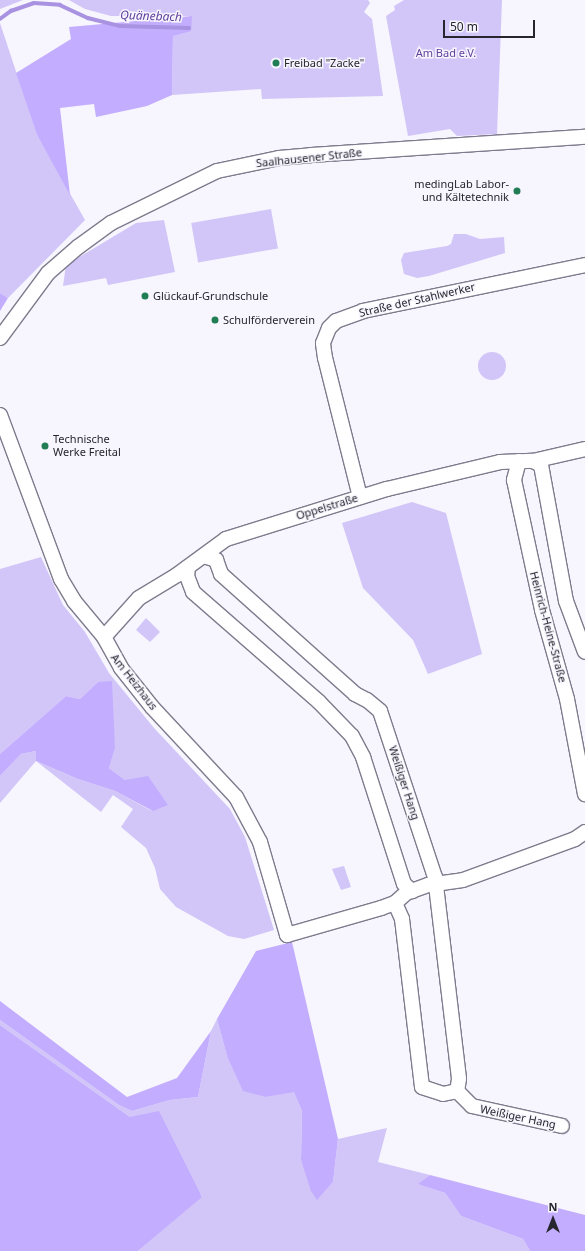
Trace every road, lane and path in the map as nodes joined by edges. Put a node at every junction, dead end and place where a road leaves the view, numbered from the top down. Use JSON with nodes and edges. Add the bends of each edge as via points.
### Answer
{"nodes":[{"id":1,"x":585,"y":137,"type":"edge"},
{"id":2,"x":585,"y":265,"type":"edge"},
{"id":3,"x":0,"y":338,"type":"edge"},
{"id":4,"x":0,"y":415,"type":"edge"},
{"id":5,"x":585,"y":449,"type":"edge"},
{"id":6,"x":519,"y":461,"type":"junction"},
{"id":7,"x":533,"y":461,"type":"junction"},
{"id":8,"x":360,"y":497,"type":"junction"},
{"id":9,"x":204,"y":556,"type":"junction"},
{"id":10,"x":188,"y":566,"type":"junction"},
{"id":11,"x":104,"y":637,"type":"junction"},
{"id":12,"x":585,"y":652,"type":"edge"},
{"id":13,"x":585,"y":794,"type":"edge"},
{"id":14,"x":585,"y":832,"type":"edge"},
{"id":15,"x":437,"y":884,"type":"junction"},
{"id":16,"x":412,"y":891,"type":"junction"},
{"id":17,"x":395,"y":903,"type":"junction"},
{"id":18,"x":457,"y":1091,"type":"junction"},
{"id":19,"x":562,"y":1126,"type":"dead end"}],
"edges":[{"from":1,"to":3,"type":"street","name":"Saalhausener Straße","via":[[311,155],[279,158],[217,171],[111,223],[78,247],[48,273]]},
{"from":2,"to":8,"type":"street","name":"Straße der Stahlwerker","via":[[363,311],[336,321],[329,328],[323,344],[325,358]]},
{"from":4,"to":11,"type":"street","name":"Am Heizhaus","via":[[61,579],[74,600]]},
{"from":5,"to":7,"type":"street","name":"Oppelstraße"},
{"from":6,"to":7,"type":"street","name":"Oppelstraße"},
{"from":6,"to":8,"type":"street","name":"Oppelstraße","via":[[500,462]]},
{"from":6,"to":13,"type":"street","name":"Heinrich-Heine-Straße","via":[[514,480],[542,610],[567,698]]},
{"from":7,"to":12,"type":"street","via":[[541,465],[566,600]]},
{"from":8,"to":9,"type":"street","name":"Oppelstraße","via":[[226,539]]},
{"from":9,"to":10,"type":"street","name":"Oppelstraße"},
{"from":9,"to":15,"type":"street","name":"Weißiger Hang","via":[[216,560],[221,574],[355,694],[380,711]]},
{"from":10,"to":11,"type":"street","name":"Oppelstraße","via":[[139,598]]},
{"from":10,"to":16,"type":"street","via":[[186,576],[193,592],[319,702],[352,736],[363,757],[404,884]]},
{"from":11,"to":17,"type":"street","name":"Am Heizhaus","via":[[121,668],[152,707],[236,797],[260,842],[287,934]]},
{"from":14,"to":15,"type":"street","via":[[575,839],[463,880]]},
{"from":15,"to":16,"type":"street"},
{"from":15,"to":18,"type":"street","name":"Weißiger Hang","via":[[459,1079]]},
{"from":16,"to":17,"type":"street"},
{"from":17,"to":18,"type":"street","via":[[402,919],[422,1087],[443,1094]]},
{"from":18,"to":19,"type":"street","name":"Weißiger Hang","via":[[472,1106]]}]}
